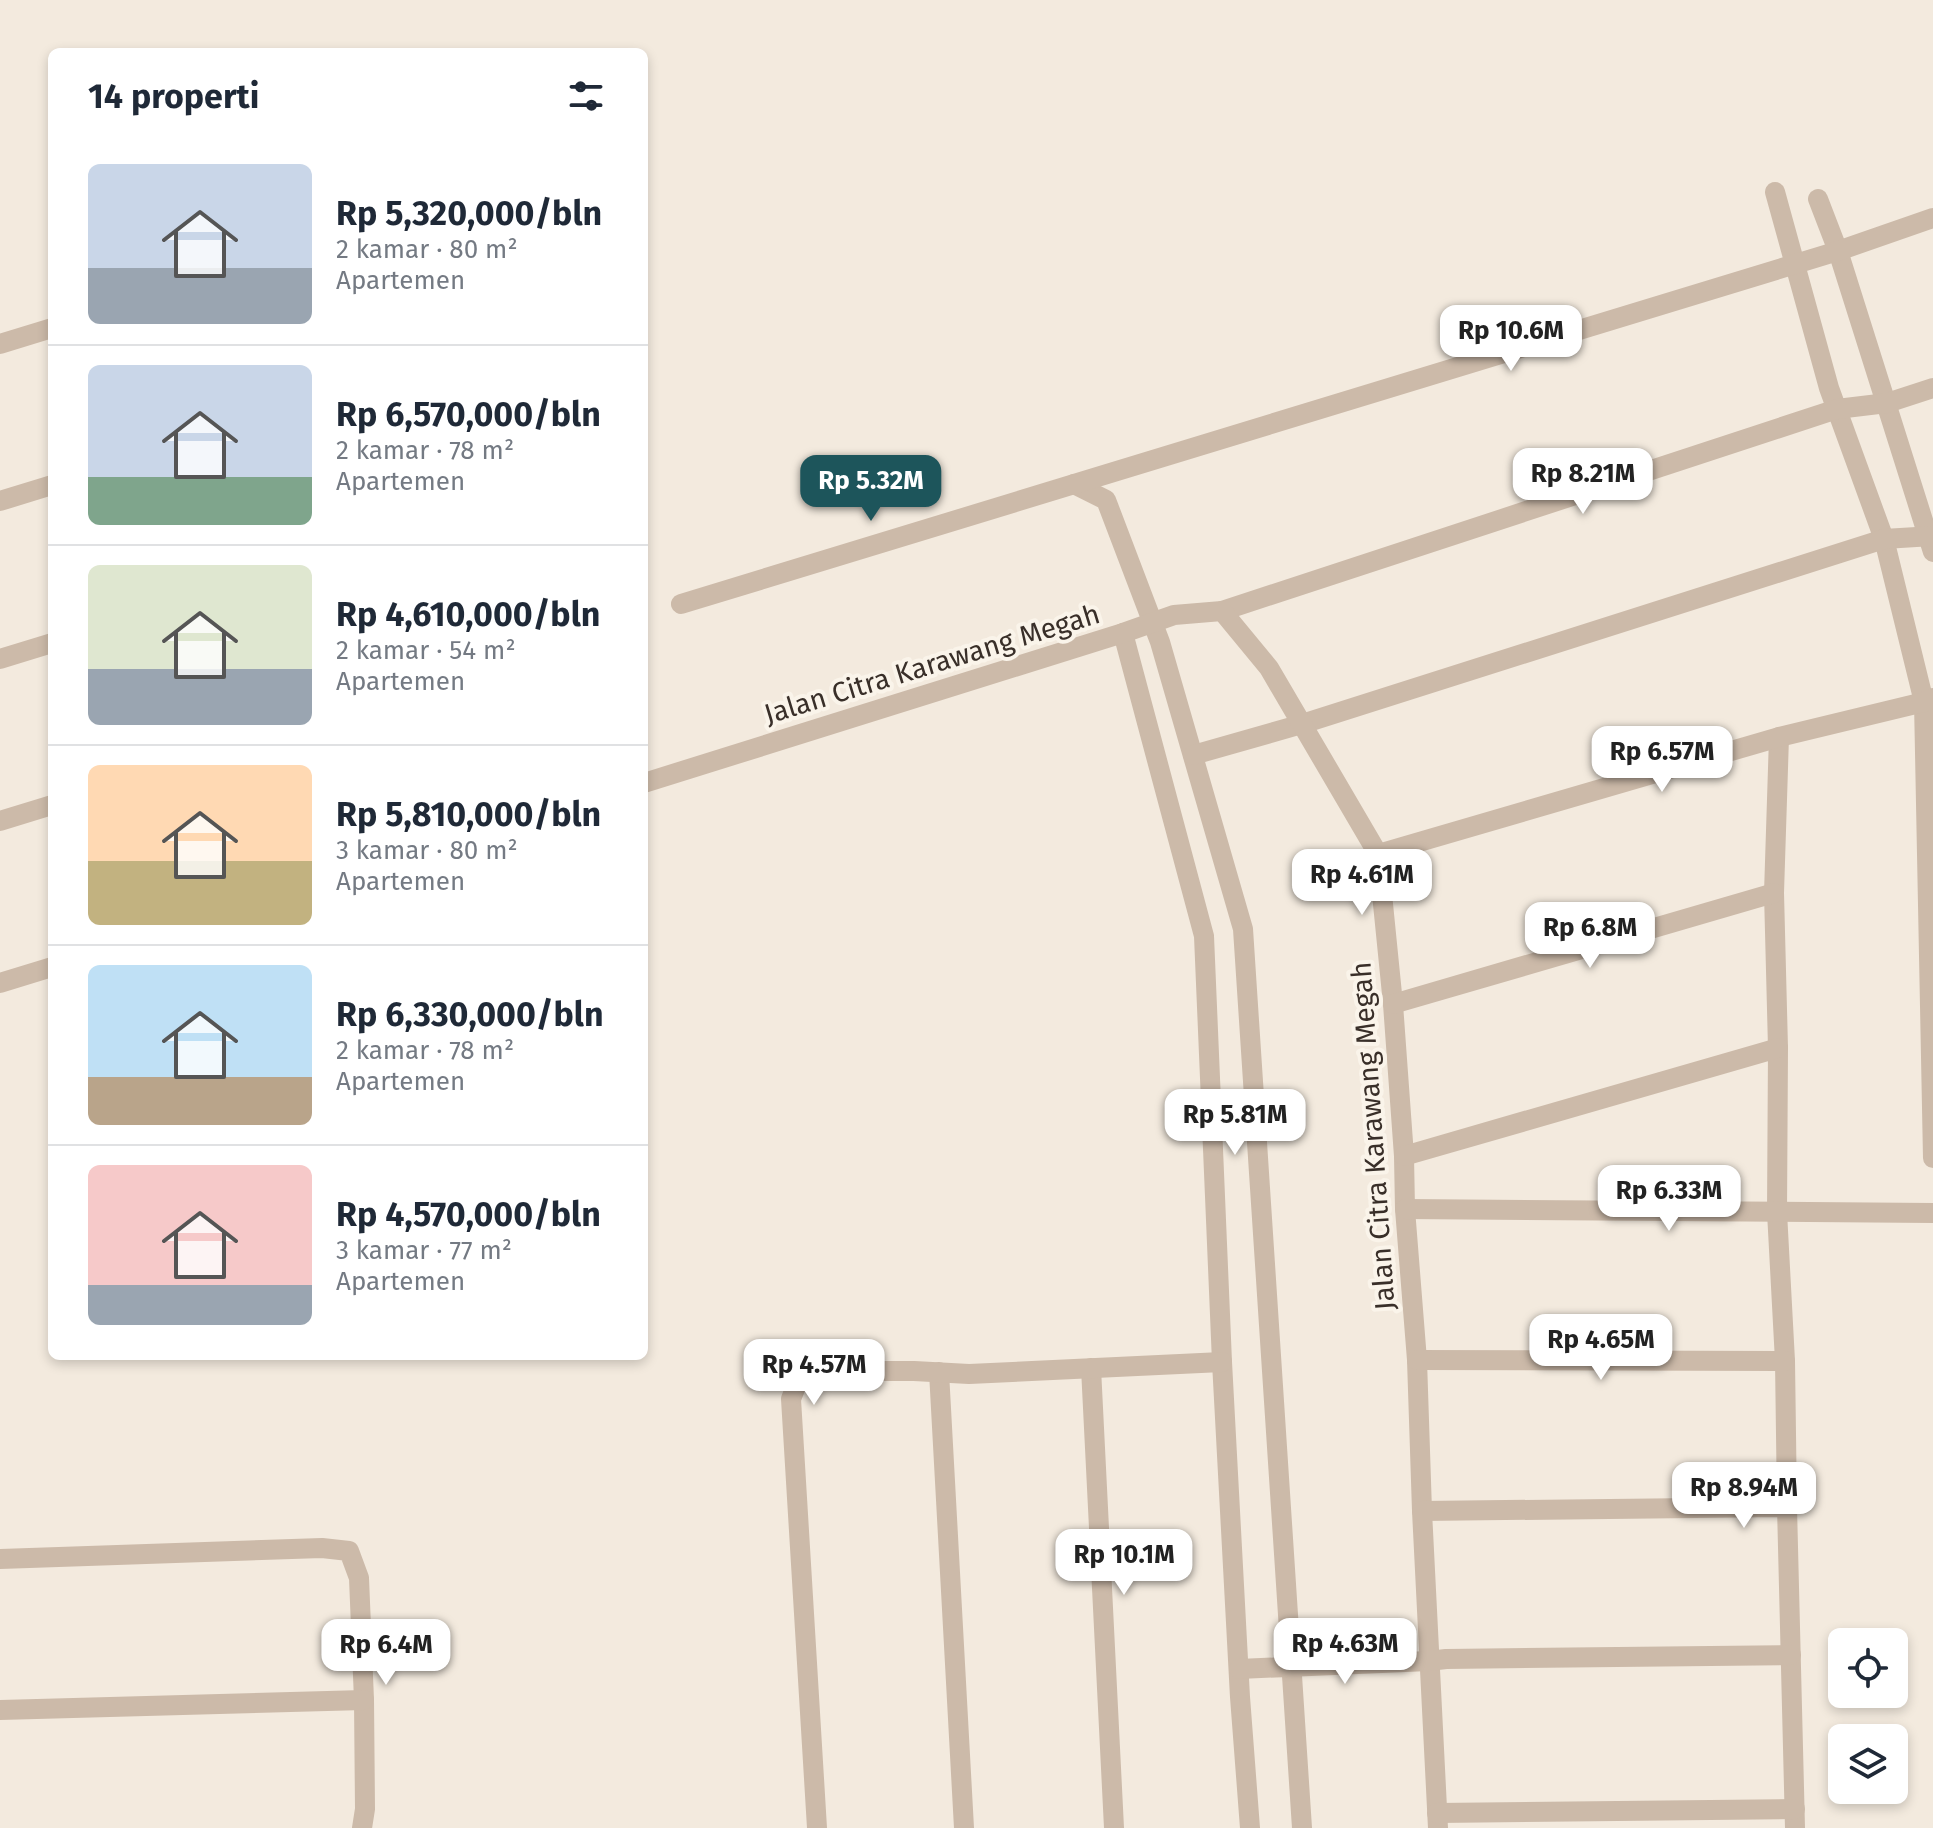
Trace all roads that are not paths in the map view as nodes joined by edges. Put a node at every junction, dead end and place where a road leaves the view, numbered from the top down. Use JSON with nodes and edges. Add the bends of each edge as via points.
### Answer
{"nodes":[{"id":1,"x":1775,"y":192,"type":"dead end"},
{"id":2,"x":1818,"y":199,"type":"dead end"},
{"id":3,"x":1933,"y":218,"type":"edge"},
{"id":4,"x":1838,"y":251,"type":"junction"},
{"id":5,"x":1794,"y":264,"type":"junction"},
{"id":6,"x":48,"y":329,"type":"edge"},
{"id":7,"x":0,"y":344,"type":"edge"},
{"id":8,"x":1933,"y":388,"type":"edge"},
{"id":9,"x":1887,"y":403,"type":"junction"},
{"id":10,"x":1837,"y":409,"type":"junction"},
{"id":11,"x":1074,"y":484,"type":"junction"},
{"id":12,"x":48,"y":486,"type":"edge"},
{"id":13,"x":0,"y":501,"type":"edge"},
{"id":14,"x":1884,"y":539,"type":"junction"},
{"id":15,"x":1931,"y":542,"type":"edge"},
{"id":16,"x":681,"y":604,"type":"dead end"},
{"id":17,"x":1222,"y":611,"type":"junction"},
{"id":18,"x":1153,"y":622,"type":"junction"},
{"id":19,"x":1123,"y":633,"type":"junction"},
{"id":20,"x":48,"y":644,"type":"edge"},
{"id":21,"x":0,"y":659,"type":"edge"},
{"id":22,"x":1928,"y":700,"type":"edge"},
{"id":23,"x":1302,"y":724,"type":"junction"},
{"id":24,"x":1779,"y":737,"type":"junction"},
{"id":25,"x":1193,"y":755,"type":"junction"},
{"id":26,"x":648,"y":782,"type":"edge"},
{"id":27,"x":48,"y":806,"type":"edge"},
{"id":28,"x":0,"y":821,"type":"edge"},
{"id":29,"x":1378,"y":854,"type":"junction"},
{"id":30,"x":1774,"y":893,"type":"junction"},
{"id":31,"x":48,"y":968,"type":"edge"},
{"id":32,"x":0,"y":983,"type":"edge"},
{"id":33,"x":1393,"y":1004,"type":"junction"},
{"id":34,"x":1778,"y":1048,"type":"junction"},
{"id":35,"x":1404,"y":1156,"type":"junction"},
{"id":36,"x":1933,"y":1158,"type":"edge"},
{"id":37,"x":1405,"y":1209,"type":"junction"},
{"id":38,"x":1777,"y":1212,"type":"junction"},
{"id":39,"x":1933,"y":1213,"type":"edge"},
{"id":40,"x":1417,"y":1360,"type":"junction"},
{"id":41,"x":1785,"y":1361,"type":"junction"},
{"id":42,"x":1222,"y":1362,"type":"junction"},
{"id":43,"x":1091,"y":1368,"type":"junction"},
{"id":44,"x":939,"y":1372,"type":"junction"},
{"id":45,"x":1787,"y":1507,"type":"junction"},
{"id":46,"x":1422,"y":1511,"type":"junction"},
{"id":47,"x":0,"y":1559,"type":"edge"},
{"id":48,"x":1791,"y":1655,"type":"junction"},
{"id":49,"x":1429,"y":1661,"type":"junction"},
{"id":50,"x":1292,"y":1666,"type":"junction"},
{"id":51,"x":1239,"y":1669,"type":"junction"},
{"id":52,"x":364,"y":1700,"type":"junction"},
{"id":53,"x":0,"y":1710,"type":"edge"},
{"id":54,"x":1795,"y":1818,"type":"edge"},
{"id":55,"x":1438,"y":1821,"type":"edge"},
{"id":56,"x":362,"y":1828,"type":"edge"},
{"id":57,"x":817,"y":1828,"type":"edge"},
{"id":58,"x":964,"y":1828,"type":"edge"},
{"id":59,"x":1114,"y":1828,"type":"edge"},
{"id":60,"x":1250,"y":1828,"type":"edge"},
{"id":61,"x":1302,"y":1828,"type":"edge"}],
"edges":[{"from":1,"to":5,"type":"street"},
{"from":2,"to":4,"type":"street"},
{"from":3,"to":4,"type":"street"},
{"from":4,"to":5,"type":"street"},
{"from":4,"to":9,"type":"street"},
{"from":5,"to":10,"type":"street"},
{"from":5,"to":11,"type":"street"},
{"from":6,"to":7,"type":"street"},
{"from":8,"to":9,"type":"street"},
{"from":9,"to":10,"type":"street"},
{"from":9,"to":15,"type":"street"},
{"from":10,"to":14,"type":"street"},
{"from":10,"to":17,"type":"street"},
{"from":11,"to":16,"type":"street"},
{"from":11,"to":18,"type":"street","via":[[1106,500]]},
{"from":12,"to":13,"type":"street"},
{"from":14,"to":15,"type":"street"},
{"from":14,"to":22,"type":"street"},
{"from":14,"to":23,"type":"street"},
{"from":17,"to":18,"type":"street","name":"Jalan Citra Karawang Megah"},
{"from":17,"to":23,"type":"street","name":"Jalan Citra Karawang Megah","via":[[1269,668]]},
{"from":18,"to":19,"type":"street","name":"Jalan Citra Karawang Megah"},
{"from":18,"to":25,"type":"street"},
{"from":19,"to":26,"type":"street","name":"Jalan Citra Karawang Megah"},
{"from":19,"to":42,"type":"street","via":[[1204,936]]},
{"from":20,"to":21,"type":"street"},
{"from":22,"to":24,"type":"street"},
{"from":22,"to":36,"type":"street"},
{"from":23,"to":25,"type":"street"},
{"from":23,"to":29,"type":"street","name":"Jalan Citra Karawang Megah"},
{"from":24,"to":29,"type":"street"},
{"from":24,"to":30,"type":"street"},
{"from":25,"to":50,"type":"street","via":[[1243,929]]},
{"from":27,"to":28,"type":"street"},
{"from":29,"to":33,"type":"street","name":"Jalan Citra Karawang Megah"},
{"from":30,"to":33,"type":"street"},
{"from":30,"to":34,"type":"street"},
{"from":31,"to":32,"type":"street"},
{"from":33,"to":35,"type":"street","name":"Jalan Citra Karawang Megah"},
{"from":34,"to":35,"type":"street"},
{"from":34,"to":38,"type":"street"},
{"from":35,"to":37,"type":"street","name":"Jalan Citra Karawang Megah"},
{"from":37,"to":38,"type":"street"},
{"from":37,"to":40,"type":"street","name":"Jalan Citra Karawang Megah"},
{"from":38,"to":39,"type":"street"},
{"from":38,"to":41,"type":"street"},
{"from":40,"to":41,"type":"street"},
{"from":40,"to":46,"type":"street","name":"Jalan Citra Karawang Megah"},
{"from":41,"to":45,"type":"street"},
{"from":42,"to":43,"type":"street"},
{"from":42,"to":51,"type":"street"},
{"from":43,"to":44,"type":"street"},
{"from":43,"to":59,"type":"street"},
{"from":44,"to":57,"type":"street","via":[[834,1371],[800,1376],[791,1399]]},
{"from":44,"to":58,"type":"street"},
{"from":45,"to":46,"type":"street"},
{"from":45,"to":48,"type":"street"},
{"from":46,"to":49,"type":"street","name":"Jalan Citra Karawang Megah"},
{"from":47,"to":52,"type":"street","via":[[349,1551],[359,1578]]},
{"from":48,"to":49,"type":"street"},
{"from":48,"to":54,"type":"street"},
{"from":49,"to":50,"type":"street"},
{"from":49,"to":55,"type":"street","name":"Jalan Citra Karawang Megah"},
{"from":50,"to":51,"type":"street"},
{"from":50,"to":61,"type":"street"},
{"from":51,"to":60,"type":"street"},
{"from":52,"to":53,"type":"street"},
{"from":52,"to":56,"type":"street"},
{"from":54,"to":55,"type":"street"}]}
